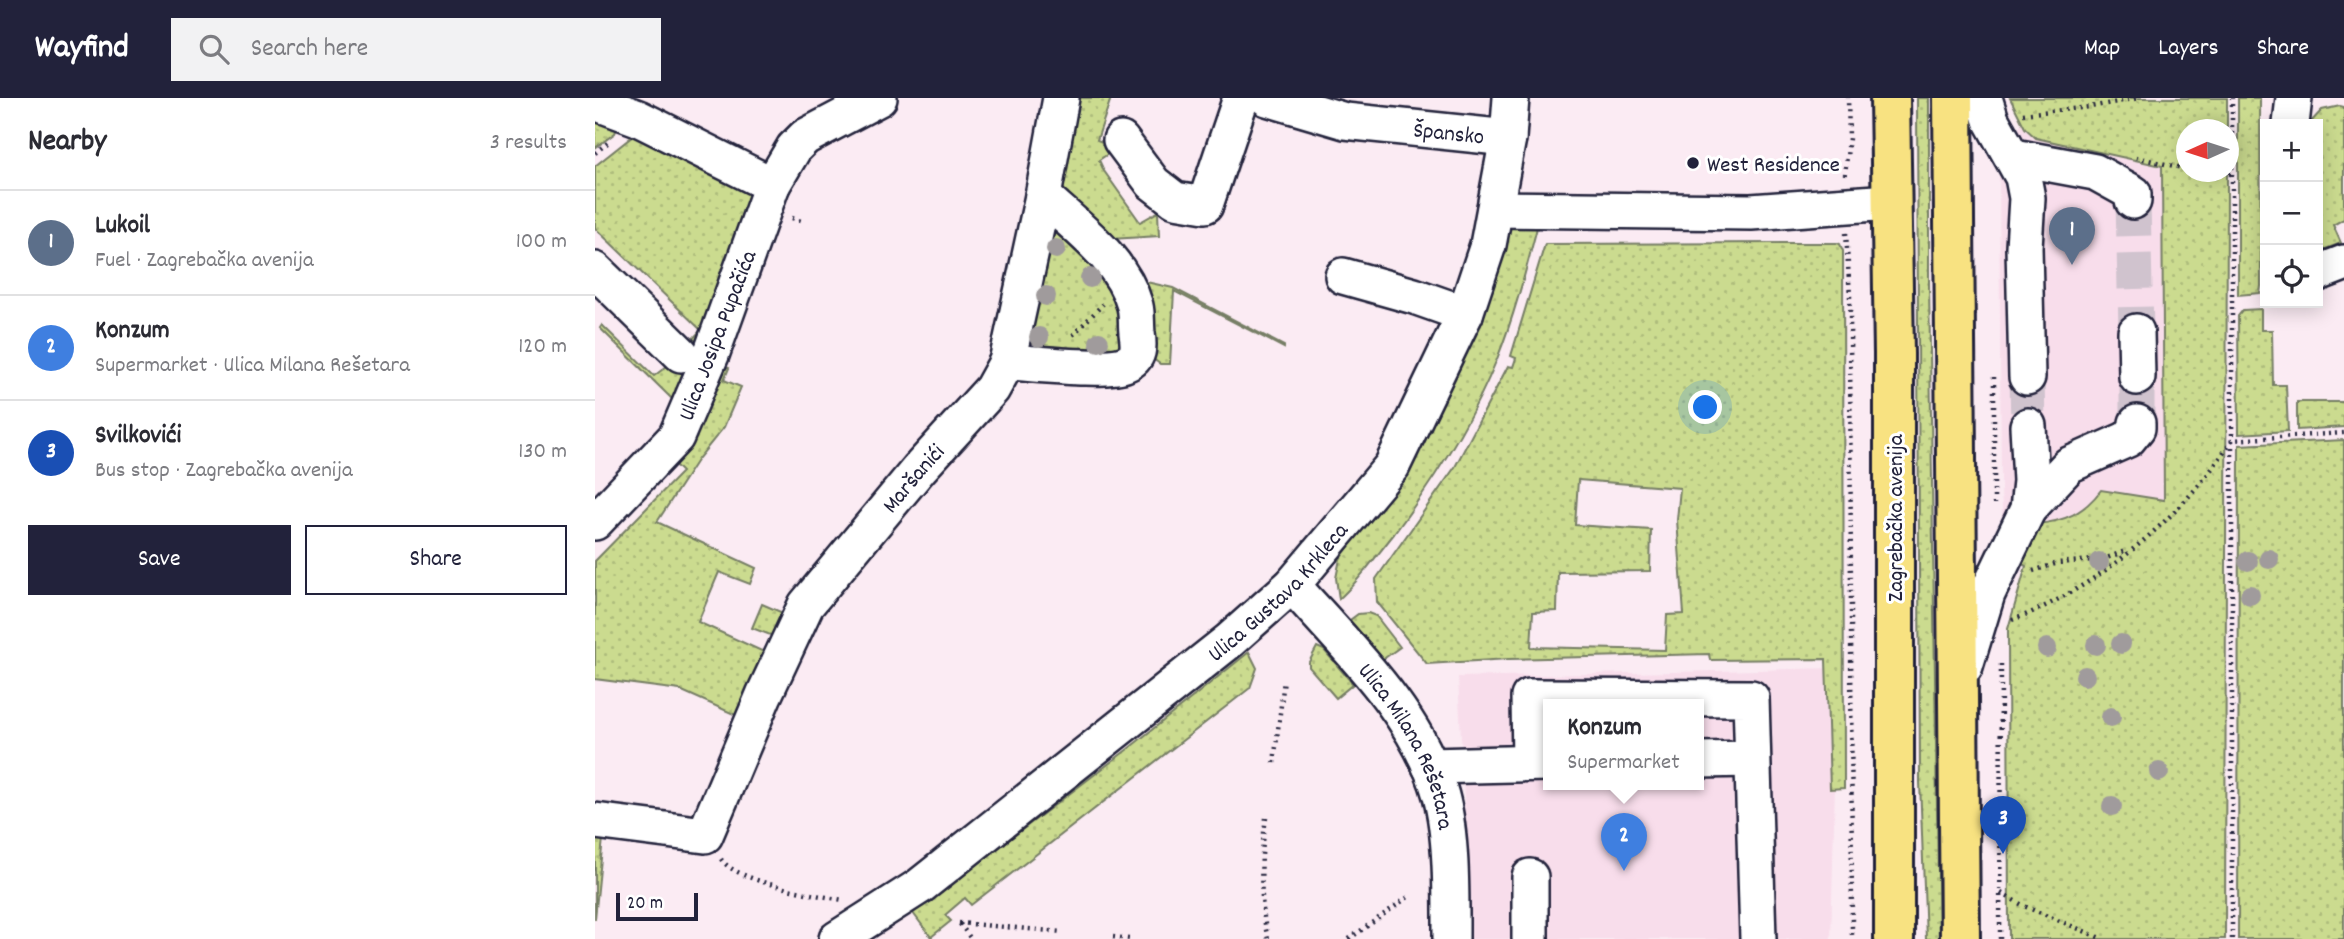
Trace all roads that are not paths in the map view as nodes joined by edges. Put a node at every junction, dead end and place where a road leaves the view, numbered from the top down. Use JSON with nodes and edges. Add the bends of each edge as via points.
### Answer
{"nodes":[{"id":1,"x":879,"y":98,"type":"edge"},
{"id":2,"x":1061,"y":98,"type":"edge"},
{"id":3,"x":1241,"y":98,"type":"edge"},
{"id":4,"x":1267,"y":98,"type":"edge"},
{"id":5,"x":1511,"y":98,"type":"edge"},
{"id":6,"x":1890,"y":98,"type":"edge"},
{"id":7,"x":1954,"y":98,"type":"edge"},
{"id":8,"x":2294,"y":98,"type":"edge"},
{"id":9,"x":595,"y":102,"type":"edge"},
{"id":10,"x":1998,"y":107,"type":"edge"},
{"id":11,"x":2292,"y":119,"type":"edge"},
{"id":12,"x":1508,"y":138,"type":"junction"},
{"id":13,"x":1121,"y":140,"type":"dead end"},
{"id":14,"x":2014,"y":157,"type":"junction"},
{"id":15,"x":772,"y":185,"type":"junction"},
{"id":16,"x":1043,"y":196,"type":"junction"},
{"id":17,"x":2133,"y":201,"type":"dead end"},
{"id":18,"x":1890,"y":202,"type":"junction"},
{"id":19,"x":1495,"y":209,"type":"junction"},
{"id":20,"x":2344,"y":264,"type":"edge"},
{"id":21,"x":595,"y":270,"type":"edge"},
{"id":22,"x":2323,"y":271,"type":"edge"},
{"id":23,"x":1343,"y":276,"type":"dead end"},
{"id":24,"x":1465,"y":314,"type":"junction"},
{"id":25,"x":2136,"y":332,"type":"tunnel mouth"},
{"id":26,"x":681,"y":354,"type":"dead end"},
{"id":27,"x":1007,"y":362,"type":"junction"},
{"id":28,"x":2027,"y":377,"type":"tunnel mouth"},
{"id":29,"x":2137,"y":377,"type":"tunnel mouth"},
{"id":30,"x":2137,"y":423,"type":"dead end"},
{"id":31,"x":2028,"y":425,"type":"tunnel mouth"},
{"id":32,"x":601,"y":504,"type":"edge"},
{"id":33,"x":2028,"y":509,"type":"junction"},
{"id":34,"x":1291,"y":585,"type":"junction"},
{"id":35,"x":1958,"y":697,"type":"junction"},
{"id":36,"x":1752,"y":759,"type":"junction"},
{"id":37,"x":1704,"y":760,"type":"edge"},
{"id":38,"x":1539,"y":763,"type":"edge"},
{"id":39,"x":1430,"y":766,"type":"junction"},
{"id":40,"x":595,"y":821,"type":"edge"},
{"id":41,"x":1530,"y":877,"type":"dead end"},
{"id":42,"x":837,"y":939,"type":"edge"},
{"id":43,"x":1451,"y":939,"type":"edge"},
{"id":44,"x":1530,"y":939,"type":"edge"},
{"id":45,"x":1758,"y":939,"type":"edge"},
{"id":46,"x":1894,"y":939,"type":"edge"},
{"id":47,"x":1960,"y":939,"type":"edge"}],
"edges":[{"from":1,"to":15,"type":"street","name":"Ulica Josipa Pupačića","via":[[805,137]]},
{"from":2,"to":16,"type":"street","name":"Maršanići"},
{"from":3,"to":13,"type":"street","via":[[1205,205],[1175,200],[1153,183]]},
{"from":4,"to":12,"type":"street","name":"Špansko","via":[[1367,125]]},
{"from":5,"to":12,"type":"street","name":"Ulica Gustava Krkleca"},
{"from":6,"to":18,"type":"main road","name":"Zagrebačka avenija"},
{"from":7,"to":35,"type":"main road"},
{"from":8,"to":11,"type":"street"},
{"from":9,"to":15,"type":"street","via":[[638,118]]},
{"from":10,"to":14,"type":"street","via":[[1991,120]]},
{"from":12,"to":19,"type":"street","name":"Ulica Gustava Krkleca"},
{"from":14,"to":17,"type":"street","via":[[2095,172],[2133,193]]},
{"from":14,"to":28,"type":"street","via":[[2027,198]]},
{"from":15,"to":32,"type":"street","name":"Ulica Josipa Pupačića","via":[[711,355],[676,437]]},
{"from":16,"to":27,"type":"street","name":"Maršanići"},
{"from":16,"to":27,"type":"street","via":[[1118,269],[1135,306],[1139,348],[1123,365]]},
{"from":18,"to":19,"type":"street","via":[[1751,212]]},
{"from":18,"to":46,"type":"main road","name":"Zagrebačka avenija"},
{"from":19,"to":24,"type":"street","name":"Ulica Gustava Krkleca"},
{"from":20,"to":22,"type":"street"},
{"from":21,"to":26,"type":"street","name":"Ulica Josipa Pupačića"},
{"from":23,"to":24,"type":"street"},
{"from":24,"to":34,"type":"street","name":"Ulica Gustava Krkleca","via":[[1392,467]]},
{"from":25,"to":29,"type":"street"},
{"from":27,"to":40,"type":"street","name":"Maršanići","via":[[992,389],[806,605],[705,835]]},
{"from":30,"to":33,"type":"street","via":[[2128,439],[2069,465]]},
{"from":31,"to":33,"type":"street"},
{"from":33,"to":35,"type":"street","via":[[1987,594]]},
{"from":34,"to":39,"type":"street","name":"Ulica Milana Rešetara","via":[[1370,673],[1415,736]]},
{"from":34,"to":42,"type":"street","name":"Ulica Gustava Krkleca","via":[[1229,641],[920,886]]},
{"from":35,"to":47,"type":"main road"},
{"from":36,"to":37,"type":"street"},
{"from":36,"to":38,"type":"street","via":[[1751,698],[1529,698]]},
{"from":36,"to":45,"type":"street"},
{"from":38,"to":39,"type":"street"},
{"from":39,"to":43,"type":"street","name":"Ulica Milana Rešetara","via":[[1447,827]]},
{"from":41,"to":44,"type":"street"}]}
